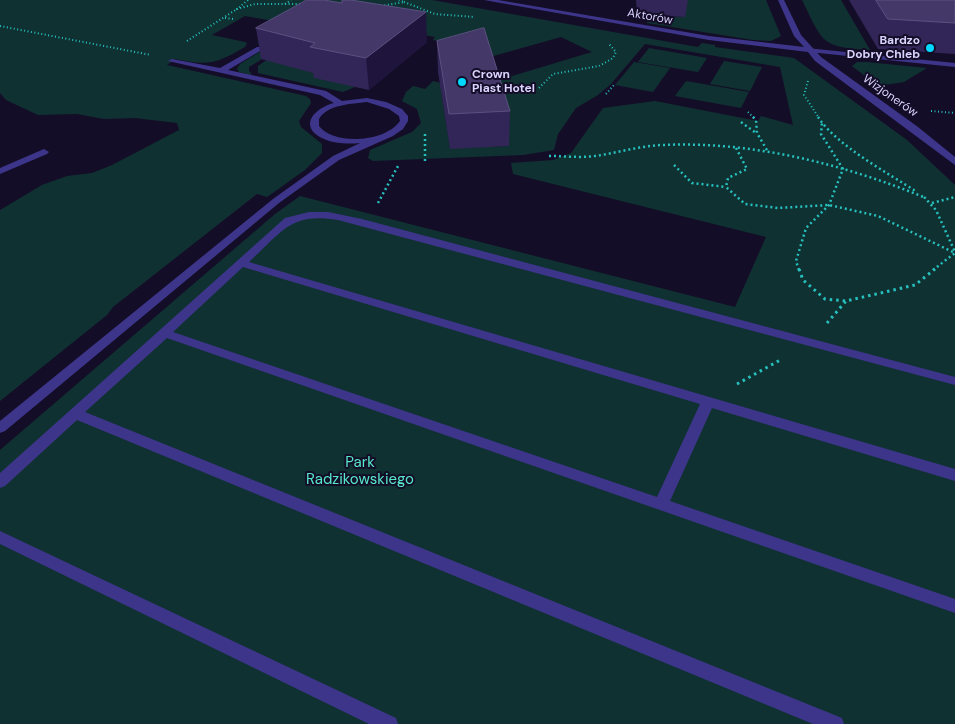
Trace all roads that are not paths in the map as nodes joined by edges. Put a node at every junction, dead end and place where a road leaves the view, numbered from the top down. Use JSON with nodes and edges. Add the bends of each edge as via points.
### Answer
{"nodes":[{"id":1,"x":487,"y":0,"type":"edge"},
{"id":2,"x":781,"y":0,"type":"edge"},
{"id":3,"x":257,"y":49,"type":"dead end"},
{"id":4,"x":809,"y":50,"type":"junction"},
{"id":5,"x":171,"y":58,"type":"road end"},
{"id":6,"x":955,"y":65,"type":"edge"},
{"id":7,"x":221,"y":71,"type":"junction"},
{"id":8,"x":340,"y":103,"type":"junction"},
{"id":9,"x":331,"y":138,"type":"junction"},
{"id":10,"x":378,"y":138,"type":"junction"},
{"id":11,"x":44,"y":152,"type":"dead end"},
{"id":12,"x":336,"y":158,"type":"junction"},
{"id":13,"x":955,"y":162,"type":"edge"},
{"id":14,"x":0,"y":171,"type":"edge"},
{"id":15,"x":242,"y":263,"type":"junction"},
{"id":16,"x":166,"y":333,"type":"junction"},
{"id":17,"x":955,"y":381,"type":"edge"},
{"id":18,"x":708,"y":401,"type":"junction"},
{"id":19,"x":76,"y":414,"type":"junction"},
{"id":20,"x":0,"y":428,"type":"edge"},
{"id":21,"x":955,"y":475,"type":"edge"},
{"id":22,"x":0,"y":482,"type":"edge"},
{"id":23,"x":661,"y":505,"type":"junction"},
{"id":24,"x":0,"y":537,"type":"edge"},
{"id":25,"x":955,"y":606,"type":"edge"},
{"id":26,"x":389,"y":724,"type":"edge"},
{"id":27,"x":834,"y":724,"type":"edge"}],
"edges":[{"from":1,"to":4,"type":"street","name":"Aktorów","via":[[709,38]]},
{"from":2,"to":4,"type":"street","name":"Wizjonerów"},
{"from":3,"to":7,"type":"street"},
{"from":4,"to":6,"type":"street","name":"Aktorów"},
{"from":4,"to":13,"type":"street","name":"Wizjonerów"},
{"from":5,"to":7,"type":"street"},
{"from":7,"to":8,"type":"street","via":[[323,93]]},
{"from":8,"to":9,"type":"street","via":[[319,113],[314,120],[320,133]]},
{"from":8,"to":10,"type":"street","via":[[380,102],[399,110],[403,122],[399,128]]},
{"from":9,"to":10,"type":"street","via":[[354,141]]},
{"from":9,"to":12,"type":"street","via":[[336,146]]},
{"from":10,"to":12,"type":"street"},
{"from":11,"to":14,"type":"street"},
{"from":12,"to":20,"type":"street","via":[[276,200]]},
{"from":15,"to":16,"type":"street"},
{"from":15,"to":17,"type":"street","via":[[289,220],[321,213]]},
{"from":15,"to":18,"type":"street"},
{"from":16,"to":19,"type":"street"},
{"from":16,"to":23,"type":"street"},
{"from":18,"to":21,"type":"street"},
{"from":18,"to":23,"type":"street"},
{"from":19,"to":22,"type":"street"},
{"from":19,"to":27,"type":"street"},
{"from":23,"to":25,"type":"street"},
{"from":24,"to":26,"type":"street"}]}
